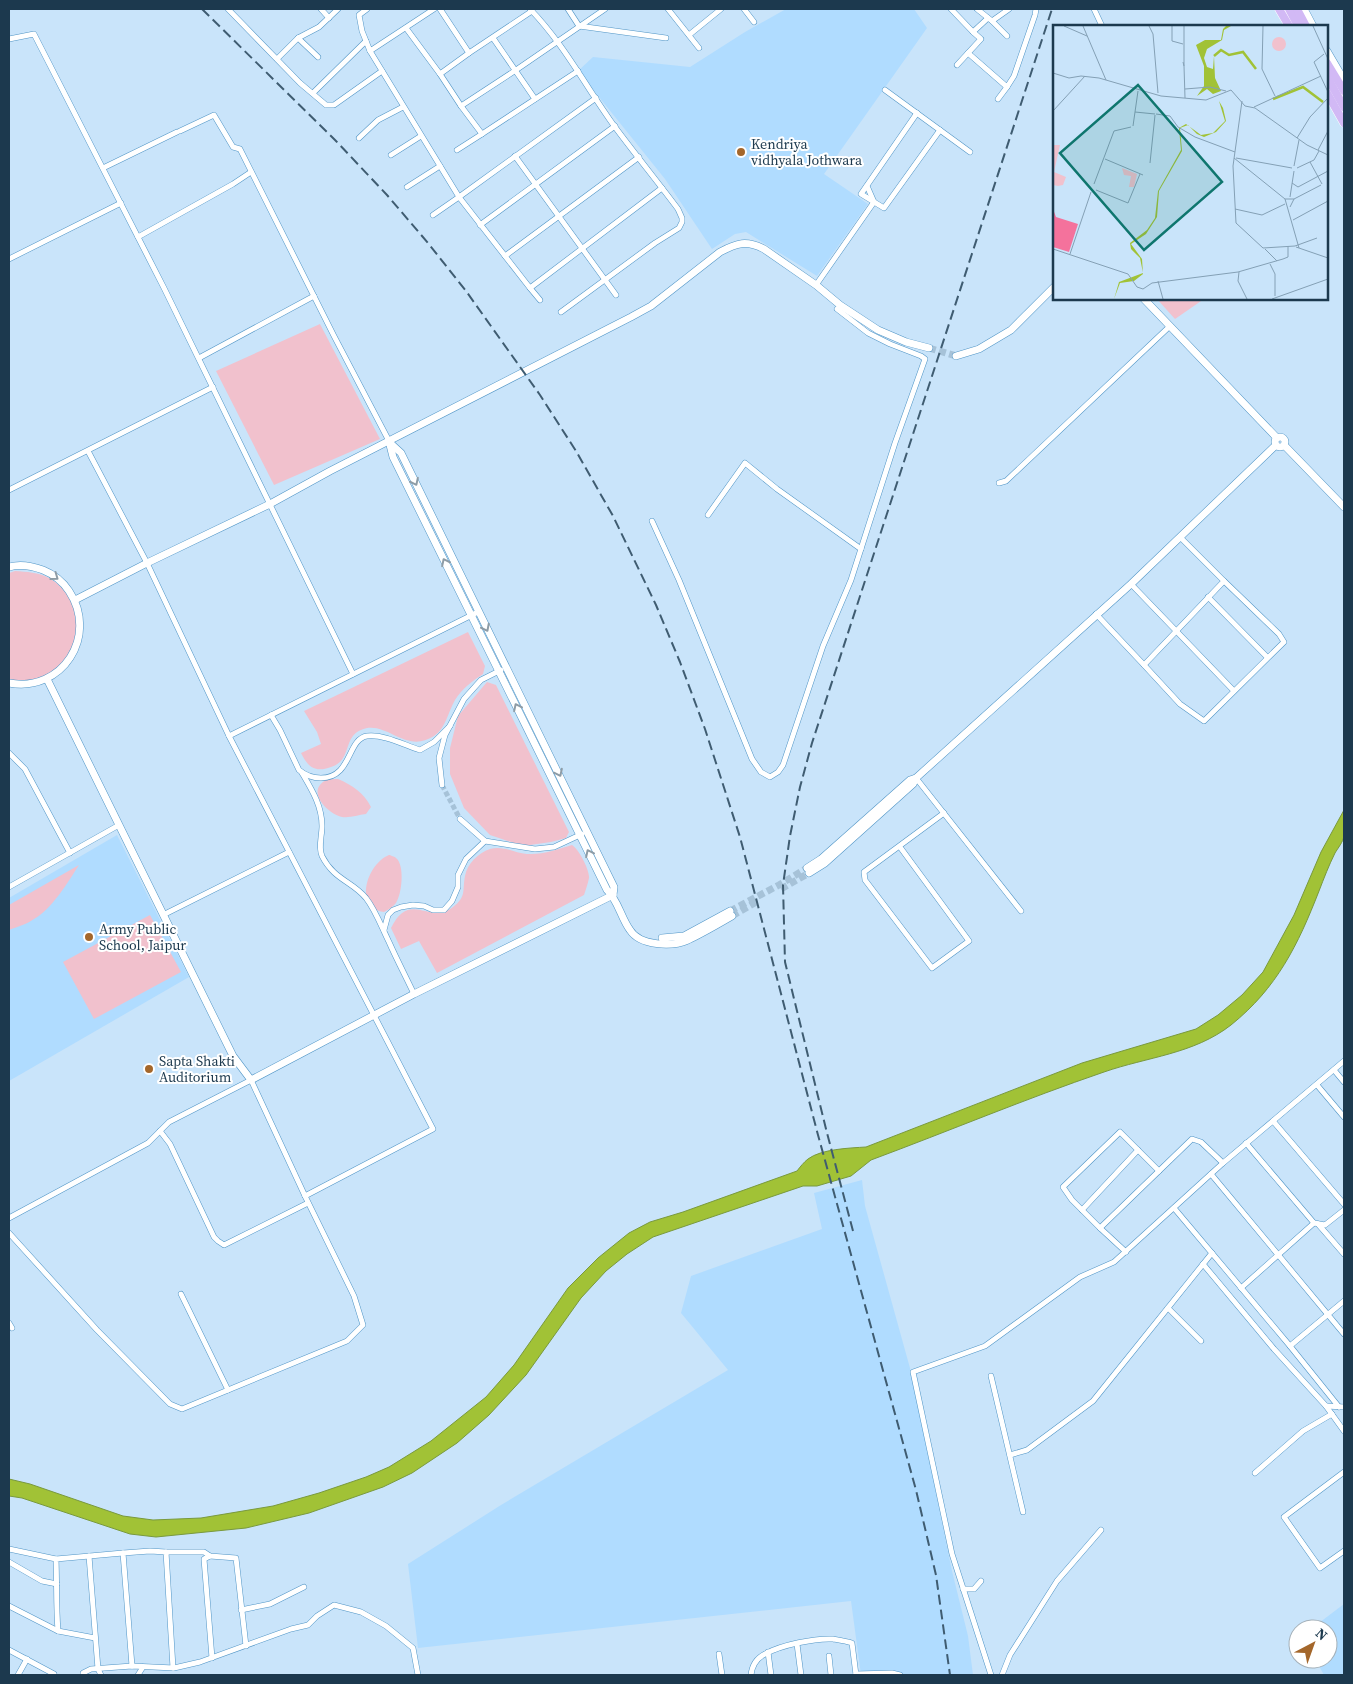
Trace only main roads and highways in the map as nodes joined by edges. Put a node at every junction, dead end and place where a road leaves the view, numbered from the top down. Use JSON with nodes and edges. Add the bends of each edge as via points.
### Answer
{"nodes":[{"id":1,"x":1279,"y":9,"type":"edge"},
{"id":2,"x":1289,"y":9,"type":"edge"},
{"id":3,"x":1297,"y":9,"type":"edge"},
{"id":4,"x":1287,"y":25,"type":"edge"},
{"id":5,"x":1302,"y":25,"type":"edge"},
{"id":6,"x":1328,"y":65,"type":"edge"},
{"id":7,"x":1328,"y":79,"type":"edge"},
{"id":8,"x":1344,"y":91,"type":"edge"},
{"id":9,"x":1328,"y":95,"type":"edge"},
{"id":10,"x":1344,"y":107,"type":"edge"},
{"id":11,"x":1344,"y":123,"type":"edge"}],
"edges":[{"from":1,"to":4,"type":"main road"},
{"from":2,"to":5,"type":"main road"},
{"from":3,"to":5,"type":"main road"},
{"from":6,"to":8,"type":"main road"},
{"from":7,"to":10,"type":"main road"},
{"from":9,"to":11,"type":"main road"}]}
